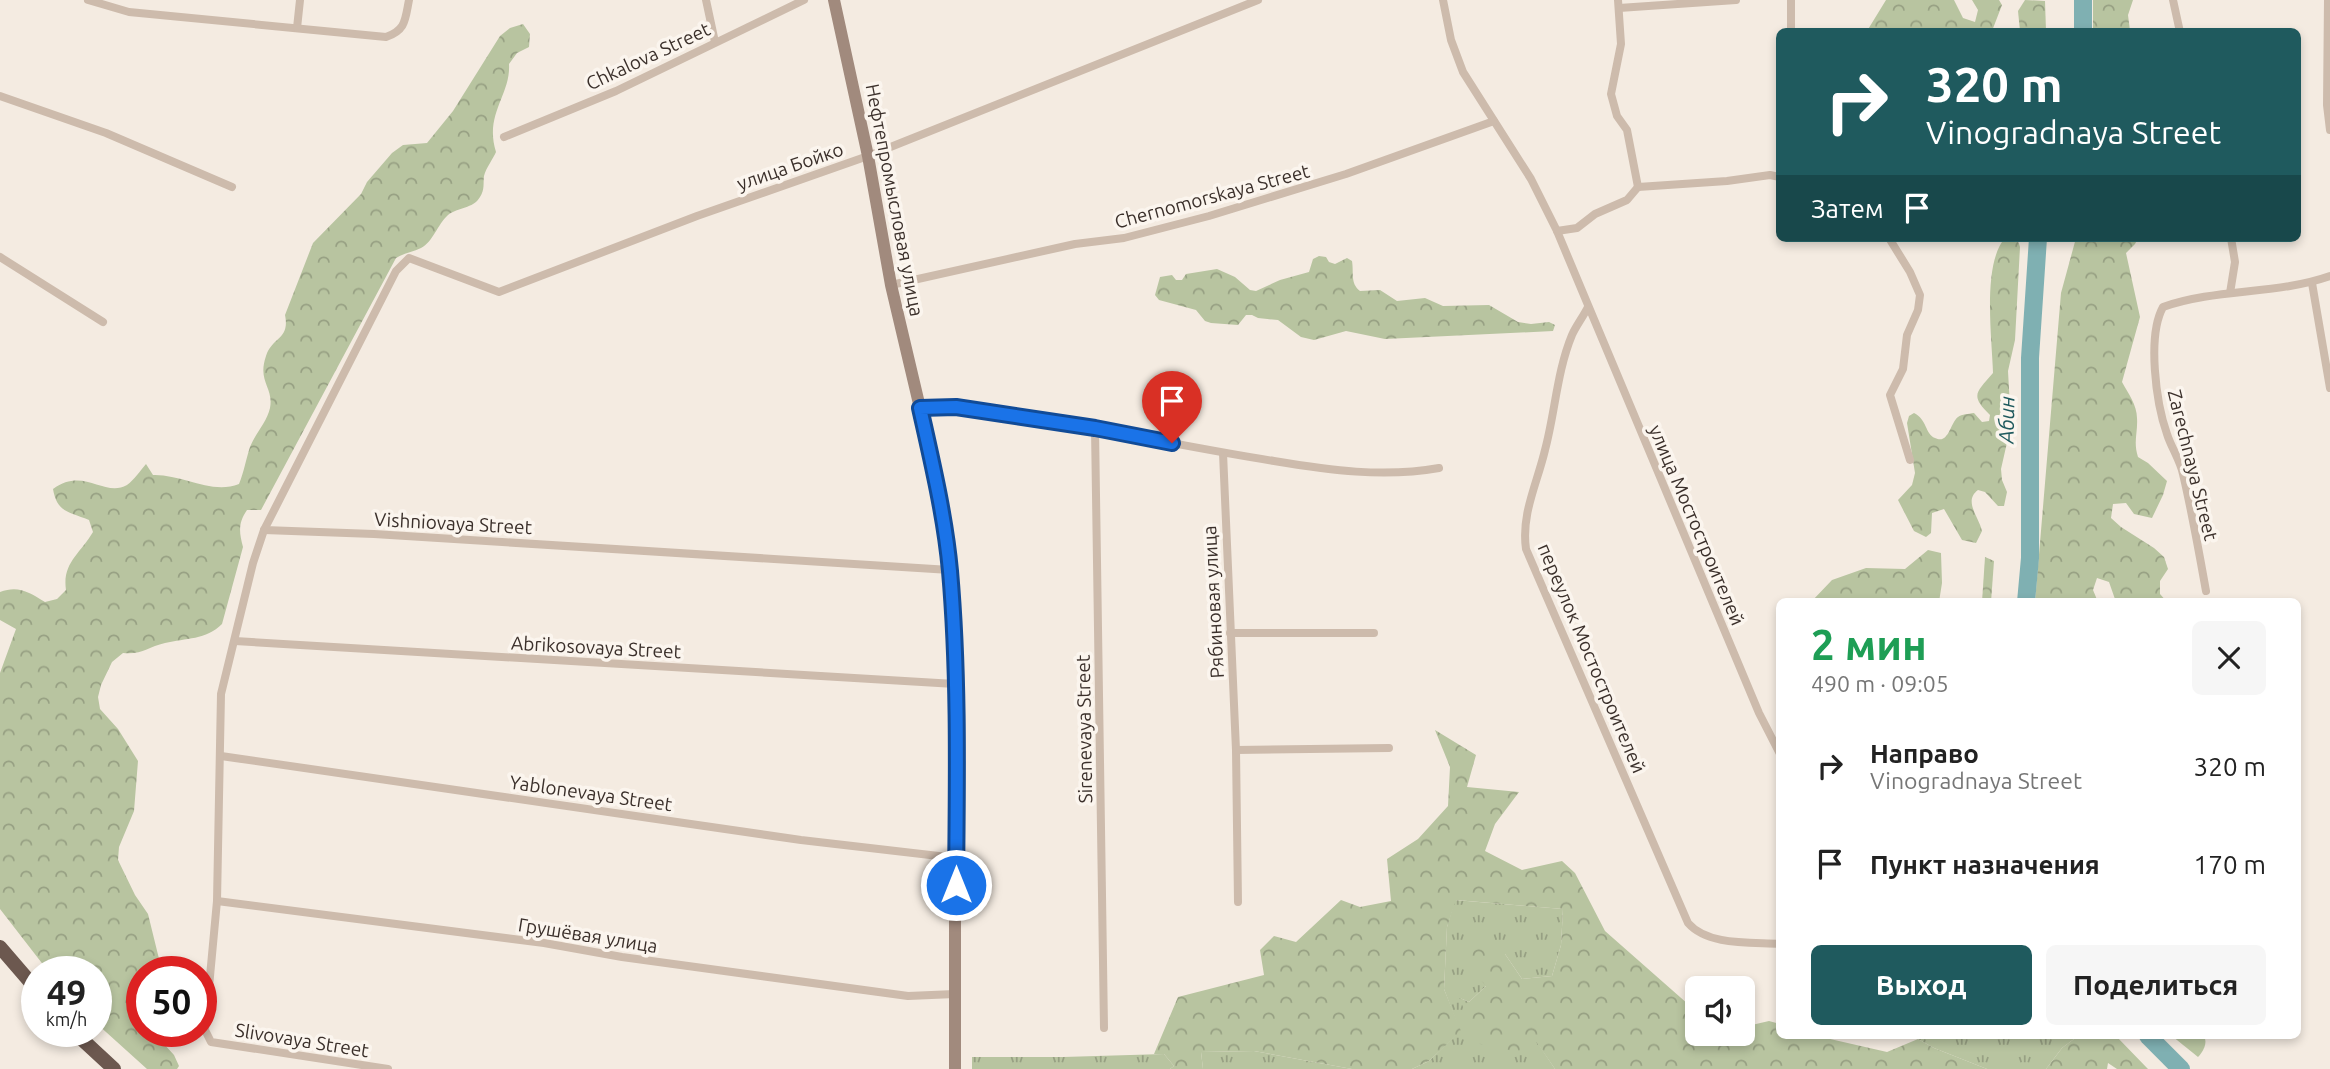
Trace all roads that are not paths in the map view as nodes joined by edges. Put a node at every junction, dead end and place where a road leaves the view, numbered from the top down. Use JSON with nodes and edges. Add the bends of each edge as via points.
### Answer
{"nodes":[{"id":1,"x":88,"y":0,"type":"edge"},
{"id":2,"x":300,"y":0,"type":"edge"},
{"id":3,"x":409,"y":0,"type":"edge"},
{"id":4,"x":706,"y":0,"type":"edge"},
{"id":5,"x":804,"y":0,"type":"edge"},
{"id":6,"x":834,"y":0,"type":"edge"},
{"id":7,"x":1258,"y":0,"type":"edge"},
{"id":8,"x":1443,"y":0,"type":"edge"},
{"id":9,"x":1737,"y":0,"type":"edge"},
{"id":10,"x":1791,"y":0,"type":"edge"},
{"id":11,"x":2173,"y":0,"type":"edge"},
{"id":12,"x":2329,"y":0,"type":"edge"},
{"id":13,"x":1618,"y":4,"type":"edge"},
{"id":14,"x":297,"y":28,"type":"junction"},
{"id":15,"x":1791,"y":28,"type":"edge"},
{"id":16,"x":2179,"y":28,"type":"edge"},
{"id":17,"x":715,"y":42,"type":"junction"},
{"id":18,"x":0,"y":96,"type":"edge"},
{"id":19,"x":1494,"y":121,"type":"junction"},
{"id":20,"x":2330,"y":130,"type":"edge"},
{"id":21,"x":504,"y":137,"type":"dead end"},
{"id":22,"x":868,"y":156,"type":"junction"},
{"id":23,"x":1776,"y":176,"type":"edge"},
{"id":24,"x":232,"y":187,"type":"dead end"},
{"id":25,"x":1638,"y":187,"type":"junction"},
{"id":26,"x":1558,"y":231,"type":"junction"},
{"id":27,"x":1891,"y":242,"type":"edge"},
{"id":28,"x":2232,"y":242,"type":"edge"},
{"id":29,"x":0,"y":257,"type":"edge"},
{"id":30,"x":2330,"y":276,"type":"edge"},
{"id":31,"x":2312,"y":283,"type":"junction"},
{"id":32,"x":891,"y":285,"type":"junction"},
{"id":33,"x":2230,"y":293,"type":"junction"},
{"id":34,"x":1588,"y":307,"type":"junction"},
{"id":35,"x":103,"y":322,"type":"dead end"},
{"id":36,"x":2330,"y":388,"type":"edge"},
{"id":37,"x":920,"y":408,"type":"junction"},
{"id":38,"x":1095,"y":428,"type":"junction"},
{"id":39,"x":1223,"y":453,"type":"junction"},
{"id":40,"x":1910,"y":460,"type":"dead end"},
{"id":41,"x":1439,"y":468,"type":"dead end"},
{"id":42,"x":264,"y":530,"type":"junction"},
{"id":43,"x":950,"y":570,"type":"junction"},
{"id":44,"x":2206,"y":591,"type":"dead end"},
{"id":45,"x":1230,"y":633,"type":"junction"},
{"id":46,"x":1374,"y":633,"type":"dead end"},
{"id":47,"x":235,"y":641,"type":"junction"},
{"id":48,"x":955,"y":684,"type":"junction"},
{"id":49,"x":1776,"y":746,"type":"edge"},
{"id":50,"x":1389,"y":748,"type":"dead end"},
{"id":51,"x":1236,"y":750,"type":"junction"},
{"id":52,"x":221,"y":755,"type":"junction"},
{"id":53,"x":956,"y":858,"type":"junction"},
{"id":54,"x":217,"y":901,"type":"junction"},
{"id":55,"x":1238,"y":902,"type":"dead end"},
{"id":56,"x":1776,"y":944,"type":"edge"},
{"id":57,"x":0,"y":947,"type":"edge"},
{"id":58,"x":21,"y":971,"type":"edge"},
{"id":59,"x":955,"y":994,"type":"junction"},
{"id":60,"x":1104,"y":1028,"type":"dead end"},
{"id":61,"x":91,"y":1047,"type":"edge"},
{"id":62,"x":114,"y":1069,"type":"edge"},
{"id":63,"x":388,"y":1069,"type":"edge"},
{"id":64,"x":955,"y":1069,"type":"edge"}],
"edges":[{"from":1,"to":14,"type":"street","via":[[129,12]]},
{"from":2,"to":14,"type":"street"},
{"from":3,"to":14,"type":"street","via":[[398,33],[386,37]]},
{"from":4,"to":17,"type":"street"},
{"from":5,"to":17,"type":"street","name":"Chkalova Street"},
{"from":6,"to":22,"type":"main road","name":"Нефтепромысловая улица"},
{"from":7,"to":22,"type":"street","name":"улица Бойко"},
{"from":8,"to":19,"type":"street","name":"улица Мостостроителей","via":[[1463,72]]},
{"from":9,"to":13,"type":"street"},
{"from":10,"to":15,"type":"street"},
{"from":11,"to":16,"type":"street"},
{"from":12,"to":20,"type":"street"},
{"from":13,"to":25,"type":"street","via":[[1621,44],[1611,94],[1627,130]]},
{"from":17,"to":21,"type":"street","name":"Chkalova Street","via":[[616,91]]},
{"from":18,"to":24,"type":"street","via":[[106,132]]},
{"from":19,"to":26,"type":"street","name":"улица Мостостроителей"},
{"from":19,"to":32,"type":"street","name":"Chernomorskaya Street","via":[[1209,216]]},
{"from":22,"to":32,"type":"main road","name":"Нефтепромысловая улица"},
{"from":22,"to":42,"type":"street","name":"улица Бойко","via":[[499,292],[409,258],[396,271]]},
{"from":23,"to":25,"type":"street"},
{"from":25,"to":26,"type":"street","via":[[1627,200],[1577,228]]},
{"from":26,"to":34,"type":"street","name":"улица Мостостроителей"},
{"from":27,"to":40,"type":"street","via":[[1920,295],[1903,369],[1890,395]]},
{"from":28,"to":33,"type":"street","via":[[2235,262]]},
{"from":29,"to":35,"type":"street"},
{"from":30,"to":31,"type":"street"},
{"from":31,"to":33,"type":"street"},
{"from":31,"to":36,"type":"street"},
{"from":32,"to":37,"type":"main road","name":"Нефтепромысловая улица"},
{"from":33,"to":44,"type":"street","name":"Zarechnaya Street","via":[[2163,307],[2154,333],[2159,409],[2182,470]]},
{"from":34,"to":49,"type":"street","name":"улица Мостостроителей"},
{"from":34,"to":56,"type":"street","name":"переулок Мостостроителей","via":[[1566,354],[1527,510],[1526,549],[1688,923],[1709,936]]},
{"from":37,"to":38,"type":"street","via":[[956,407]]},
{"from":37,"to":43,"type":"main road","name":"Нефтепромысловая улица","via":[[937,480]]},
{"from":38,"to":39,"type":"street"},
{"from":38,"to":60,"type":"street","name":"Sirenevaya Street"},
{"from":39,"to":41,"type":"street","via":[[1339,472]]},
{"from":39,"to":45,"type":"street","name":"Рябиновая улица"},
{"from":42,"to":43,"type":"street","name":"Vishniovaya Street"},
{"from":42,"to":47,"type":"street"},
{"from":43,"to":48,"type":"main road","name":"Нефтепромысловая улица"},
{"from":45,"to":46,"type":"street"},
{"from":45,"to":51,"type":"street","name":"Рябиновая улица"},
{"from":47,"to":48,"type":"street","name":"Abrikosovaya Street"},
{"from":47,"to":52,"type":"street","via":[[221,694]]},
{"from":48,"to":53,"type":"main road","name":"Нефтепромысловая улица"},
{"from":50,"to":51,"type":"street"},
{"from":51,"to":55,"type":"street","name":"Рябиновая улица"},
{"from":52,"to":53,"type":"street","name":"Yablonevaya Street","via":[[801,840]]},
{"from":52,"to":54,"type":"street"},
{"from":53,"to":59,"type":"main road","name":"Нефтепромысловая улица"},
{"from":54,"to":59,"type":"street","name":"Грушёвая улица","via":[[908,996]]},
{"from":54,"to":63,"type":"street","name":"Slivovaya Street","via":[[205,1030],[211,1042]]},
{"from":57,"to":58,"type":"highway"},
{"from":59,"to":64,"type":"main road","name":"Нефтепромысловая улица"},
{"from":61,"to":62,"type":"highway"}]}
